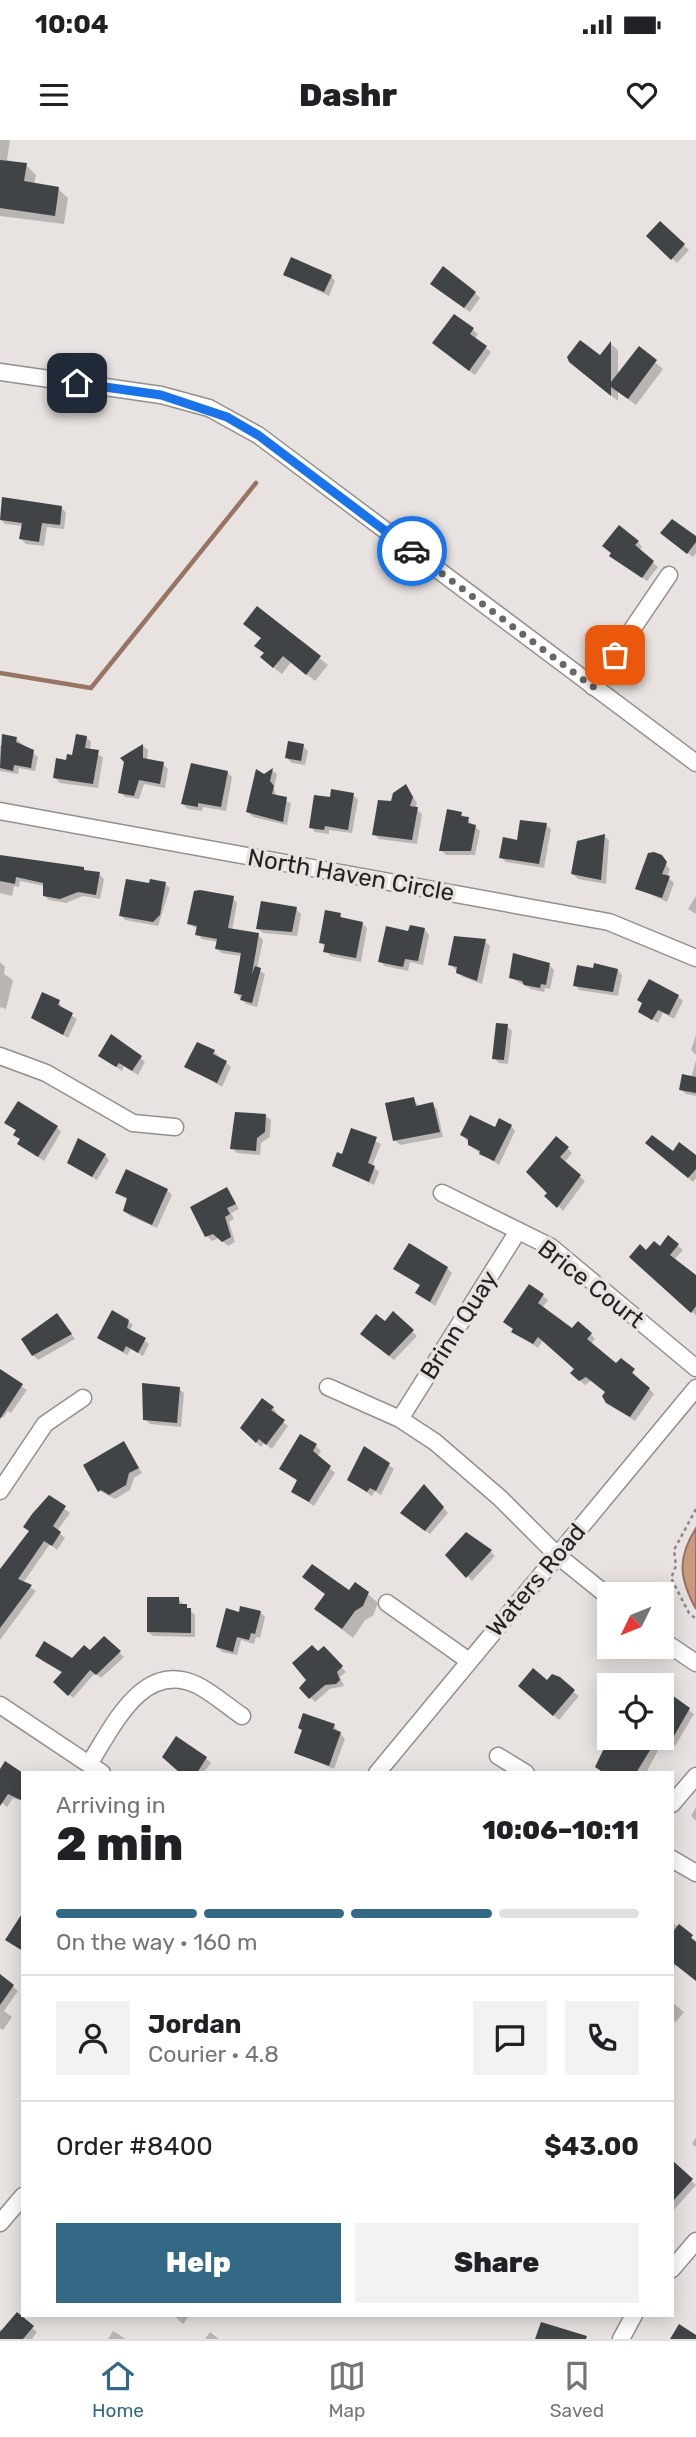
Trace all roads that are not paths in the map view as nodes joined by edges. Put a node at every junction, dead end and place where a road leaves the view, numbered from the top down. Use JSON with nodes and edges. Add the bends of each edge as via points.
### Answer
{"nodes":[{"id":1,"x":0,"y":372,"type":"edge"},
{"id":2,"x":669,"y":575,"type":"dead end"},
{"id":3,"x":593,"y":687,"type":"junction"},
{"id":4,"x":696,"y":763,"type":"edge"},
{"id":5,"x":0,"y":811,"type":"edge"},
{"id":6,"x":696,"y":958,"type":"edge"},
{"id":7,"x":0,"y":1056,"type":"edge"},
{"id":8,"x":174,"y":1127,"type":"dead end"},
{"id":9,"x":442,"y":1193,"type":"dead end"},
{"id":10,"x":518,"y":1231,"type":"junction"},
{"id":11,"x":696,"y":1367,"type":"edge"},
{"id":12,"x":328,"y":1387,"type":"dead end"},
{"id":13,"x":696,"y":1388,"type":"edge"},
{"id":14,"x":83,"y":1398,"type":"dead end"},
{"id":15,"x":400,"y":1419,"type":"junction"},
{"id":16,"x":0,"y":1491,"type":"edge"},
{"id":17,"x":557,"y":1555,"type":"junction"},
{"id":18,"x":597,"y":1587,"type":"edge"},
{"id":19,"x":387,"y":1603,"type":"dead end"},
{"id":20,"x":674,"y":1648,"type":"edge"},
{"id":21,"x":469,"y":1661,"type":"junction"},
{"id":22,"x":696,"y":1663,"type":"edge"},
{"id":23,"x":0,"y":1705,"type":"edge"},
{"id":24,"x":242,"y":1716,"type":"dead end"},
{"id":25,"x":498,"y":1756,"type":"dead end"},
{"id":26,"x":95,"y":1768,"type":"edge"},
{"id":27,"x":379,"y":1771,"type":"edge"},
{"id":28,"x":523,"y":1771,"type":"edge"},
{"id":29,"x":696,"y":1776,"type":"edge"},
{"id":30,"x":674,"y":1802,"type":"edge"},
{"id":31,"x":674,"y":1860,"type":"edge"},
{"id":32,"x":696,"y":1874,"type":"edge"},
{"id":33,"x":21,"y":2198,"type":"edge"},
{"id":34,"x":0,"y":2222,"type":"edge"},
{"id":35,"x":696,"y":2241,"type":"edge"},
{"id":36,"x":674,"y":2267,"type":"edge"},
{"id":37,"x":634,"y":2317,"type":"edge"},
{"id":38,"x":621,"y":2339,"type":"edge"}],
"edges":[{"from":1,"to":3,"type":"street","via":[[161,395],[227,417],[258,435]]},
{"from":2,"to":3,"type":"street"},
{"from":3,"to":4,"type":"street"},
{"from":5,"to":6,"type":"street","name":"North Haven Circle","via":[[609,922]]},
{"from":7,"to":8,"type":"street","via":[[46,1073],[133,1123]]},
{"from":9,"to":10,"type":"street","name":"Brice Court"},
{"from":10,"to":11,"type":"street","name":"Brice Court","via":[[551,1247]]},
{"from":10,"to":15,"type":"street","name":"Brinn Quay"},
{"from":12,"to":15,"type":"street"},
{"from":13,"to":17,"type":"street","name":"Waters Road"},
{"from":14,"to":16,"type":"street","via":[[45,1424]]},
{"from":15,"to":17,"type":"street","via":[[472,1474]]},
{"from":17,"to":18,"type":"street"},
{"from":17,"to":21,"type":"street","name":"Waters Road"},
{"from":19,"to":21,"type":"street"},
{"from":20,"to":22,"type":"street"},
{"from":21,"to":27,"type":"street","name":"Waters Road"},
{"from":23,"to":26,"type":"street"},
{"from":24,"to":26,"type":"street","via":[[188,1682],[156,1683],[129,1702]]},
{"from":25,"to":28,"type":"street"},
{"from":29,"to":30,"type":"street"},
{"from":31,"to":32,"type":"street"},
{"from":33,"to":34,"type":"street"},
{"from":35,"to":36,"type":"street"},
{"from":37,"to":38,"type":"street"}]}
